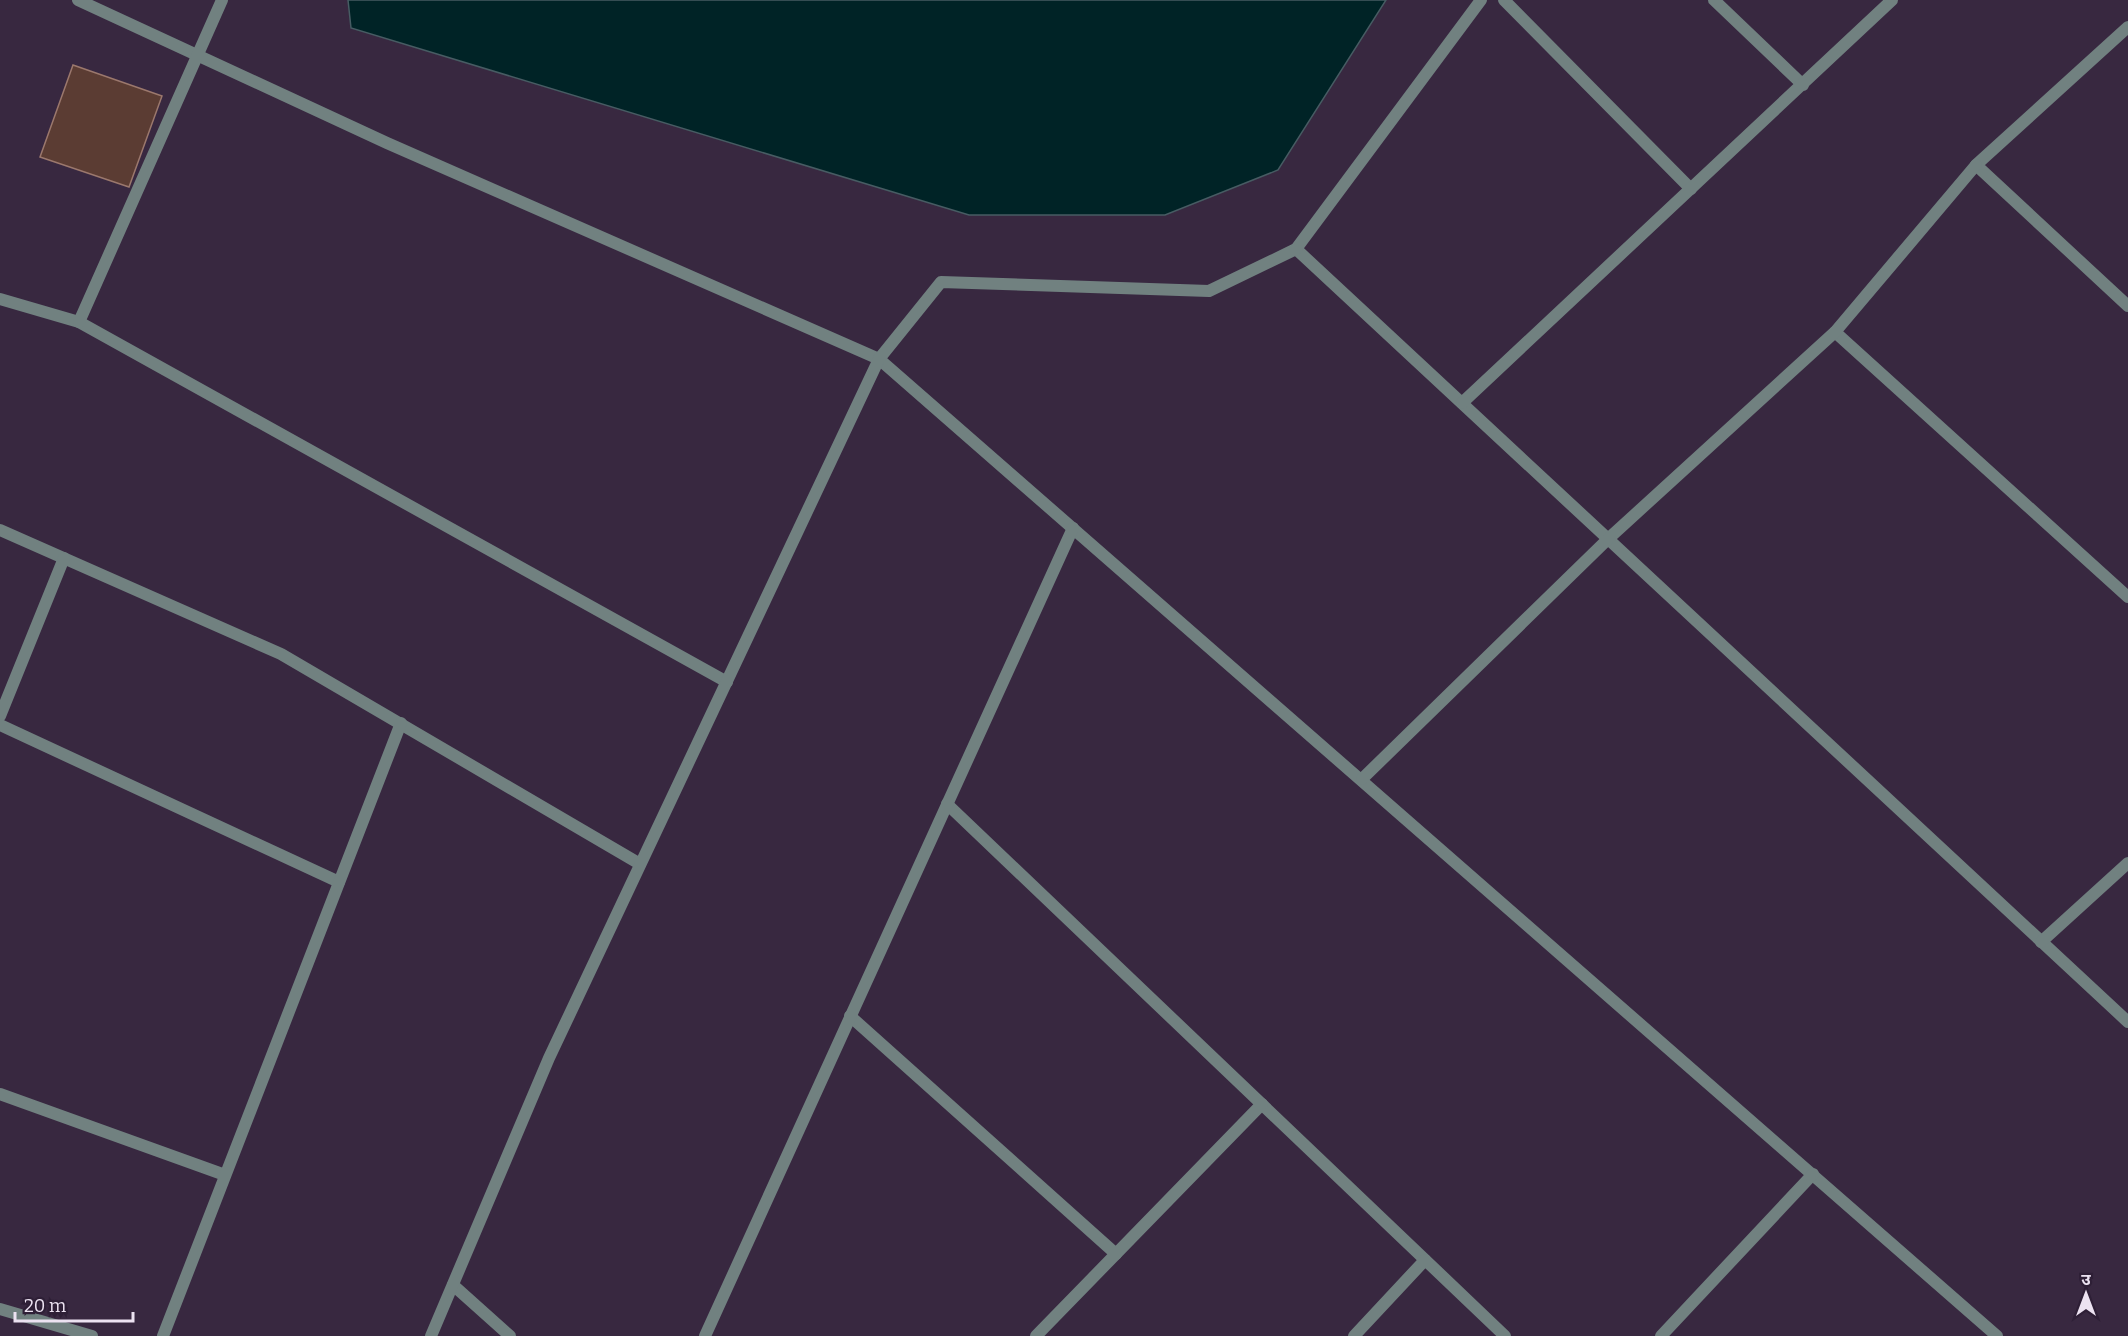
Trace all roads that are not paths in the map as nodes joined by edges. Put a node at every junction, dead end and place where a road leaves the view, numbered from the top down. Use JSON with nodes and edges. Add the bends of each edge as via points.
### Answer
{"nodes":[{"id":1,"x":78,"y":0,"type":"edge"},
{"id":2,"x":222,"y":0,"type":"edge"},
{"id":3,"x":1481,"y":0,"type":"edge"},
{"id":4,"x":1504,"y":0,"type":"edge"},
{"id":5,"x":1714,"y":0,"type":"edge"},
{"id":6,"x":1893,"y":0,"type":"edge"},
{"id":7,"x":2128,"y":27,"type":"edge"},
{"id":8,"x":198,"y":55,"type":"junction"},
{"id":9,"x":1803,"y":85,"type":"junction"},
{"id":10,"x":1976,"y":165,"type":"junction"},
{"id":11,"x":1691,"y":189,"type":"junction"},
{"id":12,"x":1296,"y":249,"type":"junction"},
{"id":13,"x":0,"y":299,"type":"edge"},
{"id":14,"x":2128,"y":306,"type":"edge"},
{"id":15,"x":79,"y":322,"type":"junction"},
{"id":16,"x":1835,"y":332,"type":"junction"},
{"id":17,"x":879,"y":359,"type":"junction"},
{"id":18,"x":1462,"y":403,"type":"junction"},
{"id":19,"x":1073,"y":528,"type":"junction"},
{"id":20,"x":0,"y":530,"type":"edge"},
{"id":21,"x":1608,"y":539,"type":"junction"},
{"id":22,"x":64,"y":558,"type":"junction"},
{"id":23,"x":2128,"y":597,"type":"edge"},
{"id":24,"x":727,"y":682,"type":"junction"},
{"id":25,"x":0,"y":716,"type":"edge"},
{"id":26,"x":401,"y":723,"type":"junction"},
{"id":27,"x":0,"y":725,"type":"edge"},
{"id":28,"x":1362,"y":779,"type":"junction"},
{"id":29,"x":947,"y":804,"type":"junction"},
{"id":30,"x":2128,"y":863,"type":"edge"},
{"id":31,"x":640,"y":864,"type":"junction"},
{"id":32,"x":339,"y":882,"type":"junction"},
{"id":33,"x":2042,"y":942,"type":"junction"},
{"id":34,"x":850,"y":1016,"type":"junction"},
{"id":35,"x":2128,"y":1022,"type":"edge"},
{"id":36,"x":0,"y":1094,"type":"edge"},
{"id":37,"x":1262,"y":1104,"type":"junction"},
{"id":38,"x":1813,"y":1174,"type":"junction"},
{"id":39,"x":225,"y":1176,"type":"junction"},
{"id":40,"x":1116,"y":1254,"type":"junction"},
{"id":41,"x":1425,"y":1260,"type":"junction"},
{"id":42,"x":453,"y":1285,"type":"junction"},
{"id":43,"x":0,"y":1309,"type":"edge"},
{"id":44,"x":92,"y":1336,"type":"edge"},
{"id":45,"x":163,"y":1336,"type":"edge"},
{"id":46,"x":432,"y":1336,"type":"edge"},
{"id":47,"x":510,"y":1336,"type":"edge"},
{"id":48,"x":705,"y":1336,"type":"edge"},
{"id":49,"x":1036,"y":1336,"type":"edge"},
{"id":50,"x":1354,"y":1336,"type":"edge"},
{"id":51,"x":1505,"y":1336,"type":"edge"},
{"id":52,"x":1661,"y":1336,"type":"edge"},
{"id":53,"x":1997,"y":1336,"type":"edge"}],
"edges":[{"from":1,"to":8,"type":"street"},
{"from":2,"to":8,"type":"street"},
{"from":3,"to":12,"type":"street"},
{"from":4,"to":11,"type":"street"},
{"from":5,"to":9,"type":"street"},
{"from":6,"to":9,"type":"street"},
{"from":7,"to":10,"type":"street"},
{"from":8,"to":15,"type":"street"},
{"from":8,"to":17,"type":"street","via":[[398,148]]},
{"from":9,"to":11,"type":"street"},
{"from":10,"to":14,"type":"street"},
{"from":10,"to":16,"type":"street"},
{"from":11,"to":18,"type":"street"},
{"from":12,"to":17,"type":"street","via":[[1209,291],[942,282]]},
{"from":12,"to":18,"type":"street"},
{"from":13,"to":15,"type":"street"},
{"from":15,"to":24,"type":"street"},
{"from":16,"to":21,"type":"street"},
{"from":16,"to":23,"type":"street"},
{"from":17,"to":19,"type":"street"},
{"from":17,"to":24,"type":"street"},
{"from":18,"to":21,"type":"street"},
{"from":19,"to":28,"type":"street"},
{"from":19,"to":29,"type":"street"},
{"from":20,"to":22,"type":"street"},
{"from":21,"to":28,"type":"street"},
{"from":21,"to":33,"type":"street"},
{"from":22,"to":25,"type":"street"},
{"from":22,"to":26,"type":"street","via":[[280,654]]},
{"from":24,"to":31,"type":"street"},
{"from":26,"to":31,"type":"street"},
{"from":26,"to":32,"type":"street"},
{"from":27,"to":32,"type":"street"},
{"from":28,"to":38,"type":"street"},
{"from":29,"to":34,"type":"street"},
{"from":29,"to":37,"type":"street"},
{"from":30,"to":33,"type":"street"},
{"from":31,"to":42,"type":"street","via":[[549,1058]]},
{"from":32,"to":39,"type":"street"},
{"from":33,"to":35,"type":"street"},
{"from":34,"to":40,"type":"street"},
{"from":34,"to":48,"type":"street"},
{"from":36,"to":39,"type":"street"},
{"from":37,"to":40,"type":"street"},
{"from":37,"to":41,"type":"street"},
{"from":38,"to":52,"type":"street"},
{"from":38,"to":53,"type":"street"},
{"from":39,"to":45,"type":"street"},
{"from":40,"to":49,"type":"street"},
{"from":41,"to":50,"type":"street"},
{"from":41,"to":51,"type":"street"},
{"from":42,"to":46,"type":"street"},
{"from":42,"to":47,"type":"street"},
{"from":43,"to":44,"type":"street"}]}
